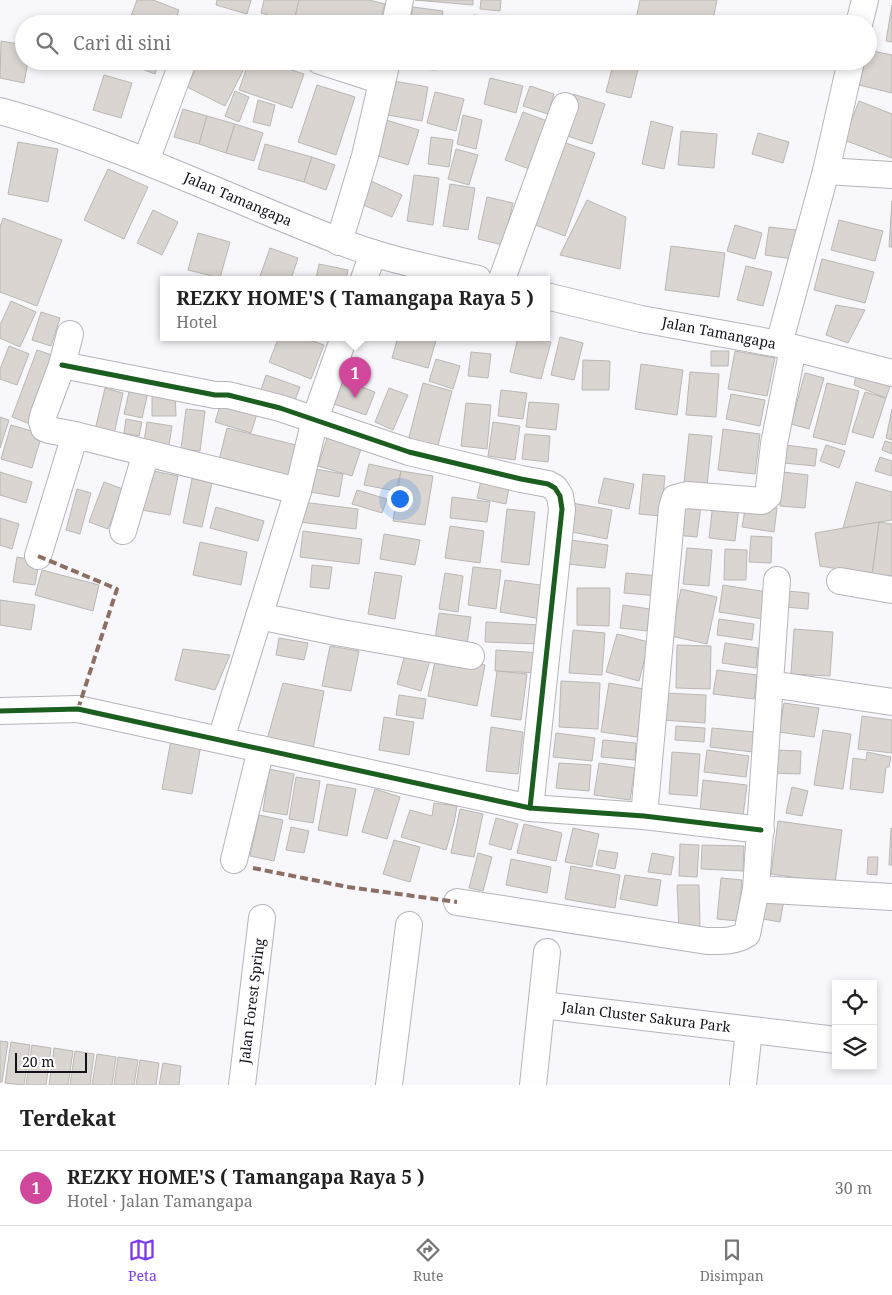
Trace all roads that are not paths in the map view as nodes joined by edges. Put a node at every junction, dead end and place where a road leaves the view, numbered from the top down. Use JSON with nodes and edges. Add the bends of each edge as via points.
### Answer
{"nodes":[{"id":1,"x":400,"y":0,"type":"edge"},
{"id":2,"x":864,"y":0,"type":"edge"},
{"id":3,"x":397,"y":15,"type":"edge"},
{"id":4,"x":861,"y":15,"type":"edge"},
{"id":5,"x":180,"y":70,"type":"edge"},
{"id":6,"x":849,"y":70,"type":"edge"},
{"id":7,"x":384,"y":71,"type":"edge"},
{"id":8,"x":565,"y":106,"type":"dead end"},
{"id":9,"x":0,"y":112,"type":"edge"},
{"id":10,"x":146,"y":160,"type":"junction"},
{"id":11,"x":826,"y":171,"type":"junction"},
{"id":12,"x":892,"y":175,"type":"edge"},
{"id":13,"x":339,"y":242,"type":"junction"},
{"id":14,"x":373,"y":253,"type":"junction"},
{"id":15,"x":365,"y":276,"type":"edge"},
{"id":16,"x":466,"y":276,"type":"edge"},
{"id":17,"x":503,"y":276,"type":"edge"},
{"id":18,"x":550,"y":297,"type":"edge"},
{"id":19,"x":70,"y":334,"type":"dead end"},
{"id":20,"x":343,"y":341,"type":"edge"},
{"id":21,"x":786,"y":346,"type":"junction"},
{"id":22,"x":62,"y":365,"type":"junction"},
{"id":23,"x":892,"y":373,"type":"edge"},
{"id":24,"x":315,"y":419,"type":"junction"},
{"id":25,"x":75,"y":435,"type":"junction"},
{"id":26,"x":146,"y":452,"type":"junction"},
{"id":27,"x":298,"y":491,"type":"junction"},
{"id":28,"x":123,"y":531,"type":"dead end"},
{"id":29,"x":38,"y":556,"type":"dead end"},
{"id":30,"x":777,"y":580,"type":"dead end"},
{"id":31,"x":840,"y":581,"type":"dead end"},
{"id":32,"x":892,"y":590,"type":"edge"},
{"id":33,"x":258,"y":616,"type":"junction"},
{"id":34,"x":471,"y":656,"type":"dead end"},
{"id":35,"x":770,"y":684,"type":"junction"},
{"id":36,"x":892,"y":702,"type":"edge"},
{"id":37,"x":0,"y":711,"type":"edge"},
{"id":38,"x":221,"y":740,"type":"junction"},
{"id":39,"x":262,"y":750,"type":"junction"},
{"id":40,"x":530,"y":808,"type":"junction"},
{"id":41,"x":644,"y":816,"type":"junction"},
{"id":42,"x":761,"y":830,"type":"junction"},
{"id":43,"x":234,"y":860,"type":"dead end"},
{"id":44,"x":756,"y":889,"type":"junction"},
{"id":45,"x":892,"y":897,"type":"edge"},
{"id":46,"x":457,"y":902,"type":"dead end"},
{"id":47,"x":262,"y":918,"type":"dead end"},
{"id":48,"x":408,"y":924,"type":"dead end"},
{"id":49,"x":547,"y":952,"type":"dead end"},
{"id":50,"x":542,"y":1005,"type":"junction"},
{"id":51,"x":749,"y":1030,"type":"junction"},
{"id":52,"x":832,"y":1040,"type":"edge"},
{"id":53,"x":242,"y":1085,"type":"edge"},
{"id":54,"x":389,"y":1085,"type":"edge"},
{"id":55,"x":533,"y":1085,"type":"edge"},
{"id":56,"x":743,"y":1085,"type":"edge"}],
"edges":[{"from":1,"to":3,"type":"street"},
{"from":2,"to":4,"type":"street"},
{"from":5,"to":10,"type":"street"},
{"from":6,"to":11,"type":"street"},
{"from":7,"to":13,"type":"street","via":[[365,156]]},
{"from":8,"to":17,"type":"street"},
{"from":9,"to":10,"type":"street","name":"Jalan Tamangapa","via":[[56,127]]},
{"from":10,"to":13,"type":"street","name":"Jalan Tamangapa"},
{"from":11,"to":12,"type":"street"},
{"from":11,"to":21,"type":"street"},
{"from":13,"to":14,"type":"street","name":"Jalan Tamangapa"},
{"from":14,"to":15,"type":"street"},
{"from":14,"to":16,"type":"street","name":"Jalan Tamangapa"},
{"from":18,"to":21,"type":"street","name":"Jalan Tamangapa"},
{"from":19,"to":22,"type":"street"},
{"from":20,"to":24,"type":"street"},
{"from":21,"to":23,"type":"street","name":"Jalan Tamangapa"},
{"from":21,"to":41,"type":"street","via":[[768,496],[762,501],[687,495],[675,498]]},
{"from":22,"to":24,"type":"street","via":[[215,395],[228,394]]},
{"from":22,"to":25,"type":"street","via":[[42,422],[49,430]]},
{"from":24,"to":27,"type":"street"},
{"from":24,"to":40,"type":"street","via":[[409,452],[548,484],[560,496],[562,509]]},
{"from":25,"to":26,"type":"street"},
{"from":25,"to":29,"type":"street"},
{"from":26,"to":27,"type":"street"},
{"from":26,"to":28,"type":"street"},
{"from":27,"to":33,"type":"street"},
{"from":30,"to":35,"type":"street"},
{"from":31,"to":32,"type":"street"},
{"from":33,"to":34,"type":"street"},
{"from":33,"to":38,"type":"street"},
{"from":35,"to":36,"type":"street"},
{"from":35,"to":42,"type":"street"},
{"from":37,"to":38,"type":"street","via":[[78,709]]},
{"from":38,"to":39,"type":"street"},
{"from":39,"to":40,"type":"street"},
{"from":39,"to":43,"type":"street"},
{"from":40,"to":41,"type":"street"},
{"from":41,"to":42,"type":"street"},
{"from":42,"to":44,"type":"street"},
{"from":44,"to":45,"type":"street"},
{"from":44,"to":46,"type":"street","via":[[747,934],[728,942]]},
{"from":47,"to":53,"type":"street","name":"Jalan Forest Spring"},
{"from":48,"to":54,"type":"street"},
{"from":49,"to":50,"type":"street","name":"Jalan Cluster Sakura Park"},
{"from":50,"to":51,"type":"street","name":"Jalan Cluster Sakura Park"},
{"from":50,"to":55,"type":"street","name":"Jalan Cluster Sakura Park"},
{"from":51,"to":52,"type":"street","name":"Jalan Cluster Sakura Park"},
{"from":51,"to":56,"type":"street","name":"Jalan Cluster Sakura Park"}]}
